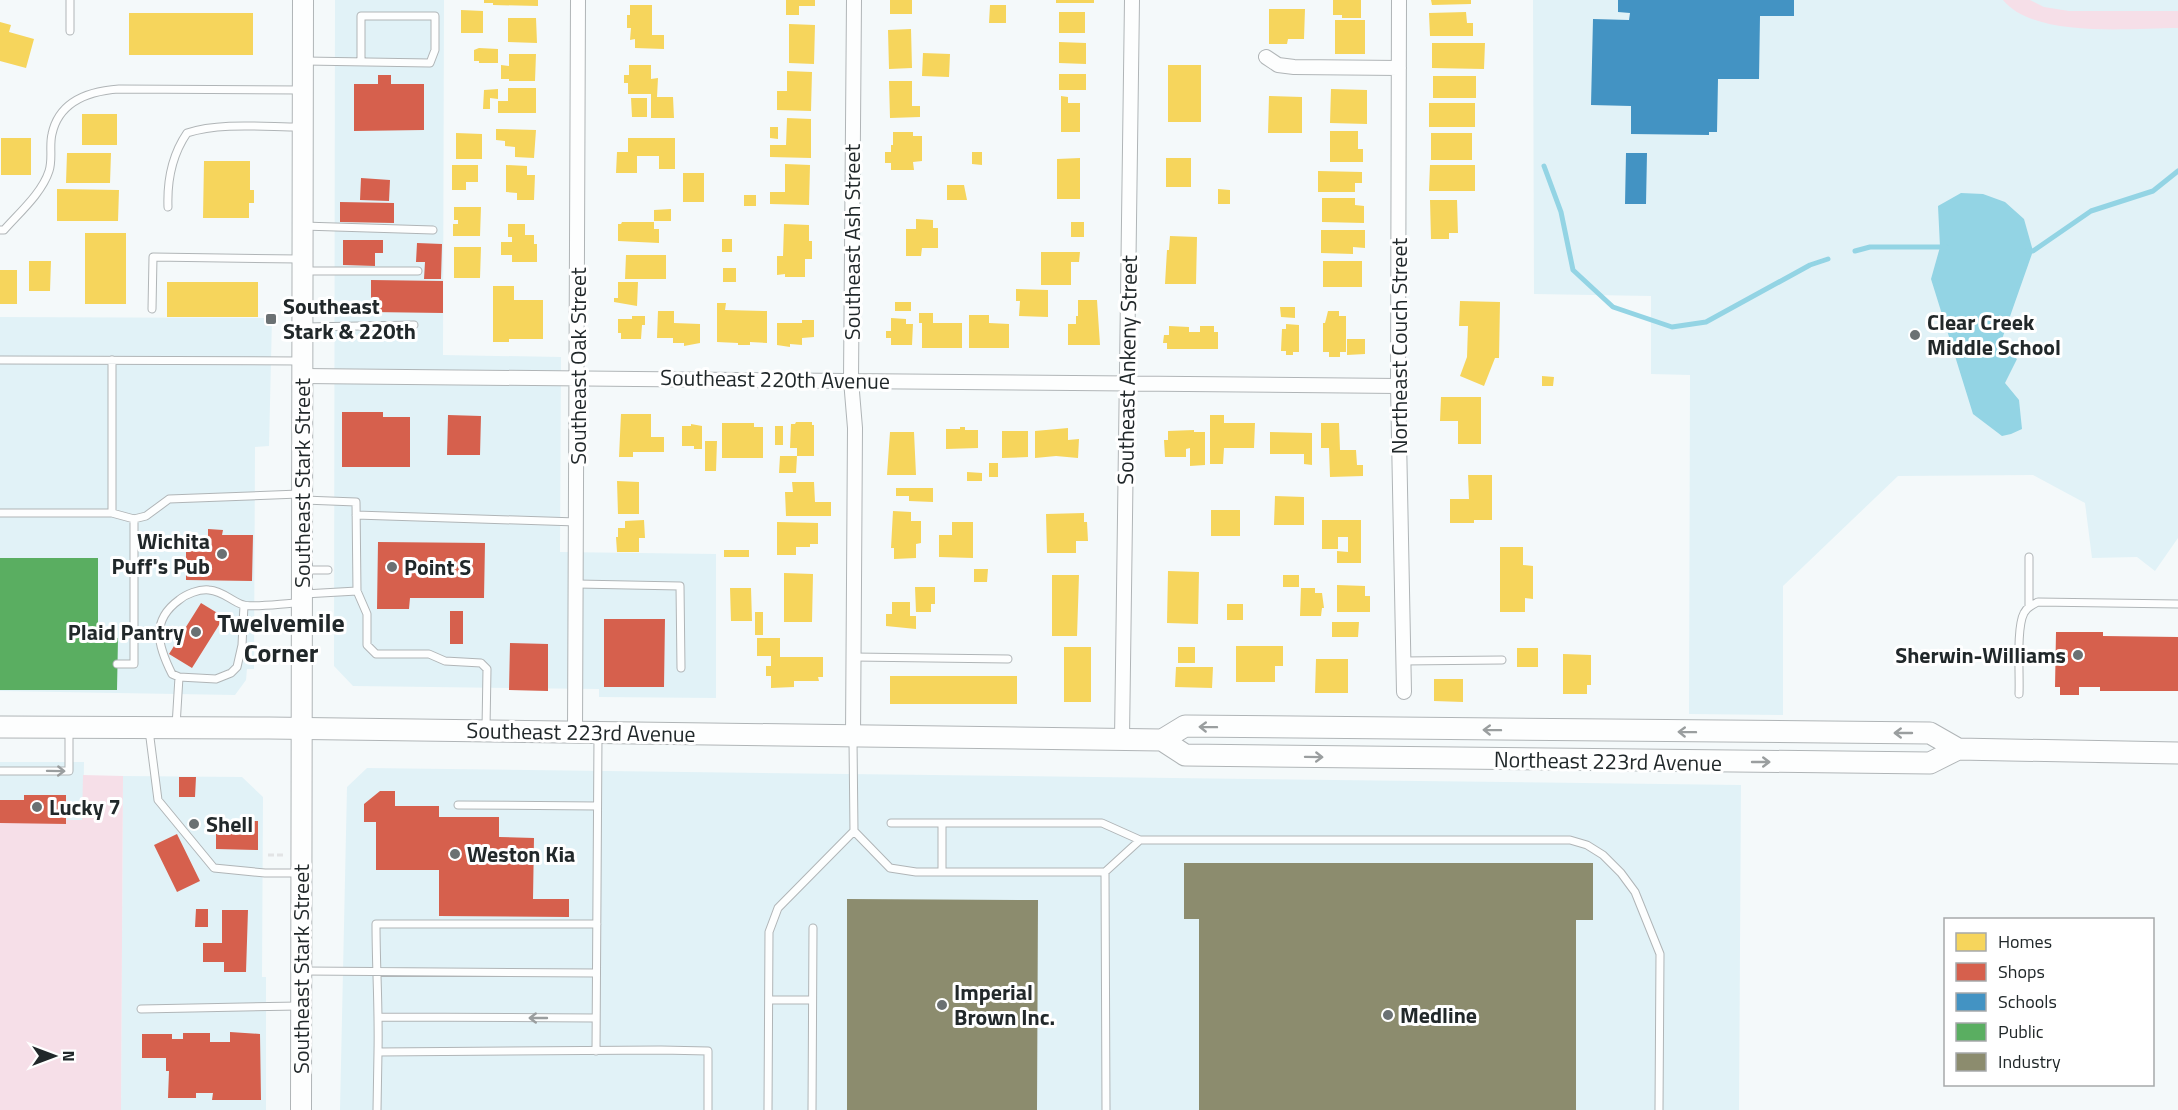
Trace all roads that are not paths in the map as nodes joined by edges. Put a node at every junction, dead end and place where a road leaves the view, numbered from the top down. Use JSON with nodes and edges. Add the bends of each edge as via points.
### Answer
{"nodes":[{"id":1,"x":70,"y":0,"type":"edge"},
{"id":2,"x":303,"y":0,"type":"edge"},
{"id":3,"x":578,"y":0,"type":"edge"},
{"id":4,"x":854,"y":0,"type":"edge"},
{"id":5,"x":1132,"y":0,"type":"edge"},
{"id":6,"x":1399,"y":0,"type":"edge"},
{"id":7,"x":70,"y":32,"type":"dead end"},
{"id":8,"x":1266,"y":57,"type":"dead end"},
{"id":9,"x":303,"y":62,"type":"junction"},
{"id":10,"x":361,"y":62,"type":"junction"},
{"id":11,"x":1398,"y":68,"type":"junction"},
{"id":12,"x":303,"y":90,"type":"junction"},
{"id":13,"x":303,"y":128,"type":"junction"},
{"id":14,"x":168,"y":207,"type":"dead end"},
{"id":15,"x":302,"y":226,"type":"junction"},
{"id":16,"x":0,"y":230,"type":"edge"},
{"id":17,"x":433,"y":230,"type":"dead end"},
{"id":18,"x":302,"y":265,"type":"junction"},
{"id":19,"x":418,"y":271,"type":"dead end"},
{"id":20,"x":152,"y":309,"type":"dead end"},
{"id":21,"x":414,"y":325,"type":"dead end"},
{"id":22,"x":303,"y":327,"type":"junction"},
{"id":23,"x":0,"y":360,"type":"edge"},
{"id":24,"x":112,"y":360,"type":"junction"},
{"id":25,"x":303,"y":369,"type":"junction"},
{"id":26,"x":578,"y":377,"type":"junction"},
{"id":27,"x":851,"y":380,"type":"junction"},
{"id":28,"x":1126,"y":383,"type":"junction"},
{"id":29,"x":1398,"y":386,"type":"junction"},
{"id":30,"x":302,"y":497,"type":"junction"},
{"id":31,"x":0,"y":513,"type":"edge"},
{"id":32,"x":112,"y":513,"type":"junction"},
{"id":33,"x":356,"y":515,"type":"junction"},
{"id":34,"x":134,"y":519,"type":"junction"},
{"id":35,"x":577,"y":522,"type":"junction"},
{"id":36,"x":2029,"y":557,"type":"dead end"},
{"id":37,"x":302,"y":570,"type":"junction"},
{"id":38,"x":328,"y":570,"type":"dead end"},
{"id":39,"x":577,"y":584,"type":"junction"},
{"id":40,"x":357,"y":591,"type":"junction"},
{"id":41,"x":302,"y":598,"type":"junction"},
{"id":42,"x":2178,"y":604,"type":"edge"},
{"id":43,"x":244,"y":605,"type":"junction"},
{"id":44,"x":2029,"y":606,"type":"junction"},
{"id":45,"x":854,"y":657,"type":"junction"},
{"id":46,"x":1008,"y":659,"type":"dead end"},
{"id":47,"x":1502,"y":660,"type":"dead end"},
{"id":48,"x":1403,"y":661,"type":"junction"},
{"id":49,"x":117,"y":664,"type":"dead end"},
{"id":50,"x":681,"y":668,"type":"dead end"},
{"id":51,"x":179,"y":677,"type":"junction"},
{"id":52,"x":1404,"y":692,"type":"dead end"},
{"id":53,"x":2019,"y":694,"type":"dead end"},
{"id":54,"x":0,"y":727,"type":"edge"},
{"id":55,"x":1257,"y":727,"type":"joint"},
{"id":56,"x":69,"y":728,"type":"junction"},
{"id":57,"x":148,"y":728,"type":"junction"},
{"id":58,"x":176,"y":728,"type":"junction"},
{"id":59,"x":302,"y":729,"type":"junction"},
{"id":60,"x":486,"y":731,"type":"junction"},
{"id":61,"x":575,"y":732,"type":"junction"},
{"id":62,"x":598,"y":732,"type":"junction"},
{"id":63,"x":853,"y":736,"type":"junction"},
{"id":64,"x":1122,"y":739,"type":"junction"},
{"id":65,"x":1162,"y":740,"type":"junction"},
{"id":66,"x":1958,"y":749,"type":"junction"},
{"id":67,"x":2178,"y":753,"type":"edge"},
{"id":68,"x":1255,"y":756,"type":"joint"},
{"id":69,"x":0,"y":771,"type":"edge"},
{"id":70,"x":458,"y":805,"type":"dead end"},
{"id":71,"x":597,"y":806,"type":"junction"},
{"id":72,"x":891,"y":823,"type":"dead end"},
{"id":73,"x":942,"y":823,"type":"junction"},
{"id":74,"x":854,"y":831,"type":"junction"},
{"id":75,"x":1140,"y":840,"type":"junction"},
{"id":76,"x":301,"y":873,"type":"junction"},
{"id":77,"x":942,"y":873,"type":"junction"},
{"id":78,"x":1105,"y":873,"type":"junction"},
{"id":79,"x":597,"y":924,"type":"junction"},
{"id":80,"x":813,"y":928,"type":"dead end"},
{"id":81,"x":301,"y":972,"type":"junction"},
{"id":82,"x":376,"y":972,"type":"junction"},
{"id":83,"x":596,"y":974,"type":"junction"},
{"id":84,"x":769,"y":1000,"type":"junction"},
{"id":85,"x":812,"y":1000,"type":"junction"},
{"id":86,"x":301,"y":1006,"type":"junction"},
{"id":87,"x":141,"y":1009,"type":"dead end"},
{"id":88,"x":379,"y":1017,"type":"junction"},
{"id":89,"x":596,"y":1018,"type":"junction"},
{"id":90,"x":596,"y":1051,"type":"junction"},
{"id":91,"x":378,"y":1053,"type":"junction"},
{"id":92,"x":301,"y":1110,"type":"edge"},
{"id":93,"x":377,"y":1110,"type":"edge"},
{"id":94,"x":708,"y":1110,"type":"edge"},
{"id":95,"x":768,"y":1110,"type":"edge"},
{"id":96,"x":812,"y":1110,"type":"edge"},
{"id":97,"x":1106,"y":1110,"type":"edge"},
{"id":98,"x":1659,"y":1110,"type":"edge"}],
"edges":[{"from":1,"to":7,"type":"lane"},
{"from":2,"to":9,"type":"main road","name":"Southeast Stark Street"},
{"from":3,"to":26,"type":"street","name":"Southeast Oak Street"},
{"from":4,"to":27,"type":"street","name":"Southeast Ash Street"},
{"from":5,"to":28,"type":"street","name":"Southeast Ankeny Street"},
{"from":6,"to":11,"type":"street","name":"Northeast Couch Street"},
{"from":8,"to":11,"type":"street","via":[[1278,65],[1294,67]]},
{"from":9,"to":10,"type":"lane"},
{"from":9,"to":12,"type":"main road","name":"Southeast Stark Street"},
{"from":10,"to":10,"type":"lane","via":[[430,63],[435,50],[435,16],[361,16]]},
{"from":11,"to":29,"type":"street","name":"Northeast Couch Street"},
{"from":12,"to":13,"type":"main road","name":"Southeast Stark Street"},
{"from":12,"to":16,"type":"lane","via":[[119,89],[79,98],[58,118],[52,134],[49,171],[40,189]]},
{"from":13,"to":14,"type":"lane","via":[[202,128],[187,133],[168,181]]},
{"from":13,"to":15,"type":"main road","name":"Southeast Stark Street"},
{"from":15,"to":17,"type":"lane"},
{"from":15,"to":18,"type":"main road","name":"Southeast Stark Street"},
{"from":18,"to":19,"type":"lane"},
{"from":18,"to":20,"type":"lane","via":[[153,257]]},
{"from":18,"to":22,"type":"main road","name":"Southeast Stark Street"},
{"from":21,"to":22,"type":"lane"},
{"from":22,"to":25,"type":"main road","name":"Southeast Stark Street"},
{"from":23,"to":24,"type":"lane"},
{"from":24,"to":25,"type":"lane"},
{"from":24,"to":32,"type":"lane"},
{"from":25,"to":26,"type":"street","name":"Southeast 220th Avenue"},
{"from":25,"to":30,"type":"main road","name":"Southeast Stark Street"},
{"from":26,"to":27,"type":"street","name":"Southeast 220th Avenue"},
{"from":26,"to":35,"type":"street","name":"Southeast Oak Street"},
{"from":27,"to":28,"type":"street","name":"Southeast 220th Avenue"},
{"from":27,"to":45,"type":"street","name":"Southeast Ash Street","via":[[855,428]]},
{"from":28,"to":29,"type":"street","name":"Southeast 220th Avenue"},
{"from":28,"to":64,"type":"street","name":"Southeast Ankeny Street"},
{"from":29,"to":48,"type":"street","name":"Northeast Couch Street"},
{"from":30,"to":33,"type":"lane","via":[[356,502]]},
{"from":30,"to":34,"type":"lane","via":[[169,500],[146,516]]},
{"from":30,"to":37,"type":"main road","name":"Southeast Stark Street"},
{"from":31,"to":32,"type":"lane"},
{"from":32,"to":34,"type":"lane"},
{"from":33,"to":35,"type":"lane"},
{"from":33,"to":40,"type":"lane"},
{"from":34,"to":49,"type":"lane","via":[[134,664]]},
{"from":35,"to":39,"type":"street","name":"Southeast Oak Street"},
{"from":36,"to":44,"type":"lane"},
{"from":37,"to":38,"type":"lane"},
{"from":37,"to":41,"type":"main road","name":"Southeast Stark Street"},
{"from":39,"to":50,"type":"lane","via":[[680,586]]},
{"from":39,"to":61,"type":"street","name":"Southeast Oak Street"},
{"from":40,"to":41,"type":"lane"},
{"from":40,"to":60,"type":"lane","via":[[367,614],[367,645],[376,654],[429,654],[445,662],[481,663],[487,669]]},
{"from":41,"to":43,"type":"lane"},
{"from":41,"to":59,"type":"main road","name":"Southeast Stark Street"},
{"from":42,"to":44,"type":"lane","via":[[2038,602]]},
{"from":43,"to":51,"type":"lane","via":[[237,668],[216,679]]},
{"from":43,"to":51,"type":"lane","via":[[219,591],[206,589],[185,595],[166,609],[159,642],[172,674]]},
{"from":44,"to":53,"type":"lane","via":[[2020,624]]},
{"from":45,"to":46,"type":"lane"},
{"from":45,"to":63,"type":"street","name":"Southeast Ash Street"},
{"from":47,"to":48,"type":"lane"},
{"from":48,"to":52,"type":"street","name":"Northeast Couch Street"},
{"from":51,"to":58,"type":"lane"},
{"from":54,"to":56,"type":"main road","name":"Southeast 223rd Avenue"},
{"from":55,"to":65,"type":"main road","name":"Southeast 223rd Avenue","one_way":true,"via":[[1185,726]]},
{"from":66,"to":55,"type":"main road","name":"Northeast 223rd Avenue","one_way":true,"via":[[1930,733]]},
{"from":56,"to":57,"type":"main road","name":"Southeast 223rd Avenue"},
{"from":69,"to":56,"type":"lane","one_way":true,"via":[[69,771]]},
{"from":57,"to":58,"type":"main road","name":"Southeast 223rd Avenue"},
{"from":57,"to":76,"type":"lane","via":[[158,800],[214,868]]},
{"from":58,"to":59,"type":"main road","name":"Southeast 223rd Avenue"},
{"from":59,"to":60,"type":"main road","name":"Southeast 223rd Avenue"},
{"from":59,"to":76,"type":"main road","name":"Southeast Stark Street"},
{"from":60,"to":61,"type":"main road","name":"Southeast 223rd Avenue"},
{"from":61,"to":62,"type":"main road","name":"Southeast 223rd Avenue"},
{"from":62,"to":63,"type":"main road","name":"Southeast 223rd Avenue"},
{"from":62,"to":71,"type":"lane"},
{"from":63,"to":64,"type":"main road","name":"Southeast 223rd Avenue"},
{"from":63,"to":74,"type":"lane"},
{"from":64,"to":65,"type":"main road","name":"Southeast 223rd Avenue"},
{"from":65,"to":68,"type":"main road","name":"Southeast 223rd Avenue","via":[[1185,755]]},
{"from":66,"to":67,"type":"main road","name":"Northeast 223rd Avenue"},
{"from":68,"to":66,"type":"main road","name":"Northeast 223rd Avenue","one_way":true,"via":[[1930,763]]},
{"from":70,"to":71,"type":"lane"},
{"from":71,"to":79,"type":"lane"},
{"from":72,"to":73,"type":"lane"},
{"from":73,"to":75,"type":"lane","via":[[1102,823]]},
{"from":73,"to":77,"type":"lane"},
{"from":74,"to":77,"type":"lane","via":[[890,868]]},
{"from":74,"to":84,"type":"lane","via":[[778,909],[769,932]]},
{"from":75,"to":78,"type":"lane"},
{"from":75,"to":98,"type":"lane","via":[[1570,840],[1587,845],[1603,855],[1635,892],[1660,954]]},
{"from":76,"to":81,"type":"main road","name":"Southeast Stark Street"},
{"from":77,"to":78,"type":"lane"},
{"from":78,"to":97,"type":"lane"},
{"from":79,"to":82,"type":"lane","via":[[376,924]]},
{"from":79,"to":83,"type":"lane"},
{"from":80,"to":85,"type":"lane"},
{"from":81,"to":82,"type":"lane"},
{"from":81,"to":86,"type":"main road","name":"Southeast Stark Street"},
{"from":82,"to":83,"type":"lane"},
{"from":82,"to":88,"type":"lane"},
{"from":83,"to":89,"type":"lane"},
{"from":84,"to":85,"type":"lane"},
{"from":84,"to":95,"type":"lane"},
{"from":85,"to":96,"type":"lane"},
{"from":86,"to":87,"type":"lane"},
{"from":86,"to":92,"type":"main road","name":"Southeast Stark Street"},
{"from":89,"to":88,"type":"lane","one_way":true},
{"from":88,"to":91,"type":"lane"},
{"from":89,"to":90,"type":"lane"},
{"from":90,"to":91,"type":"lane"},
{"from":90,"to":94,"type":"lane","via":[[708,1051]]},
{"from":91,"to":93,"type":"lane"}]}
